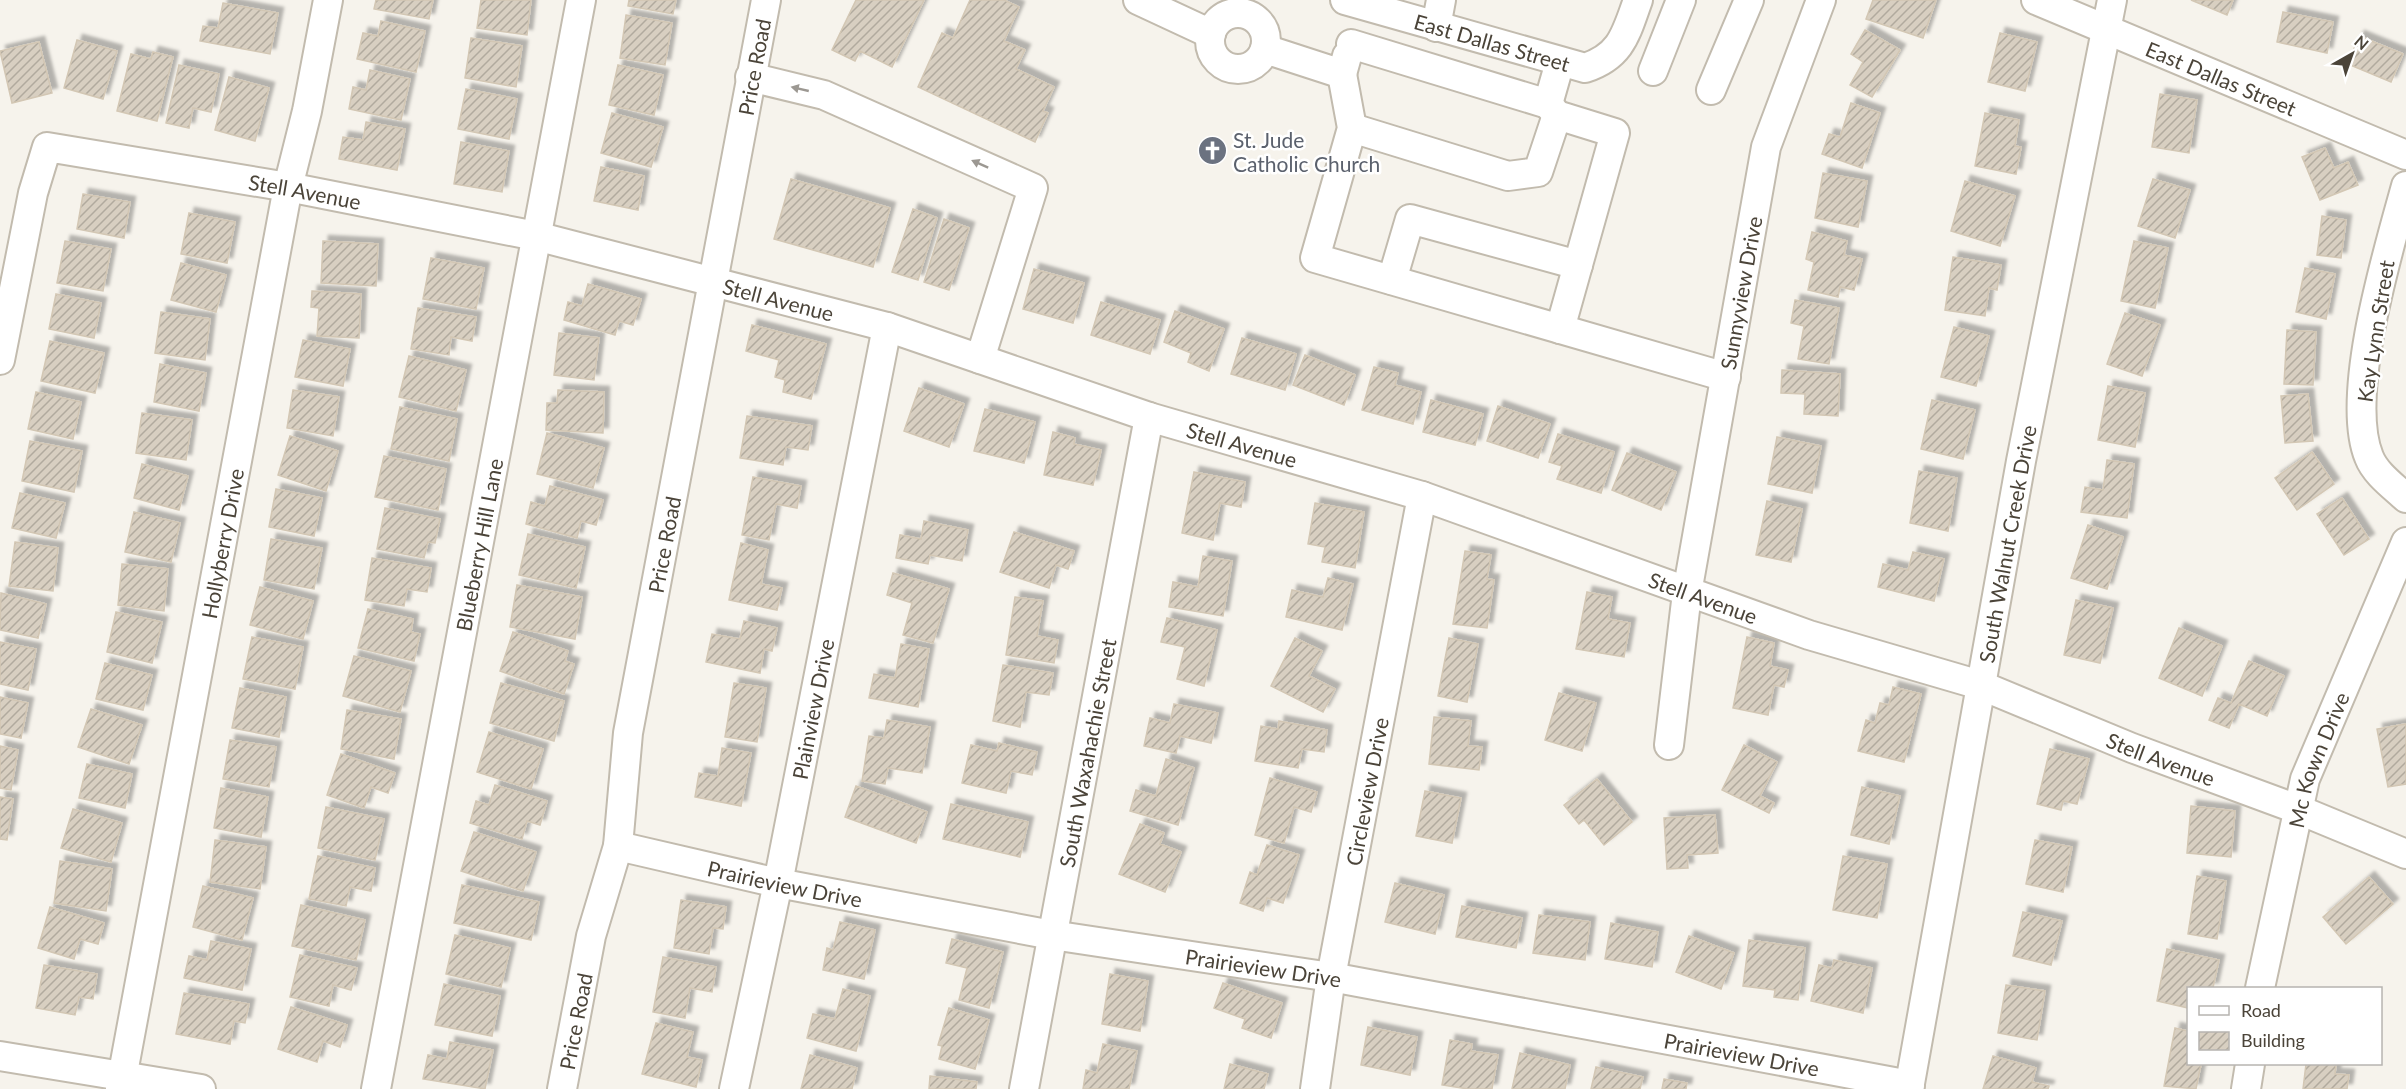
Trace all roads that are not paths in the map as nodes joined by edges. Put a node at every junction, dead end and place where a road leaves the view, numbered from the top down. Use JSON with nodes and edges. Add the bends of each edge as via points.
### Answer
{"nodes":[{"id":1,"x":327,"y":0,"type":"edge"},
{"id":2,"x":581,"y":0,"type":"edge"},
{"id":3,"x":766,"y":0,"type":"edge"},
{"id":4,"x":1138,"y":0,"type":"edge"},
{"id":5,"x":1638,"y":0,"type":"edge"},
{"id":6,"x":1681,"y":0,"type":"edge"},
{"id":7,"x":1749,"y":0,"type":"edge"},
{"id":8,"x":1821,"y":0,"type":"edge"},
{"id":9,"x":2036,"y":0,"type":"edge"},
{"id":10,"x":2112,"y":0,"type":"edge"},
{"id":11,"x":1354,"y":3,"type":"edge"},
{"id":12,"x":1438,"y":13,"type":"edge"},
{"id":13,"x":2106,"y":29,"type":"junction"},
{"id":14,"x":1210,"y":34,"type":"junction"},
{"id":15,"x":1351,"y":44,"type":"junction"},
{"id":16,"x":1265,"y":49,"type":"junction"},
{"id":17,"x":1560,"y":62,"type":"junction"},
{"id":18,"x":1653,"y":71,"type":"dead end"},
{"id":19,"x":1342,"y":74,"type":"junction"},
{"id":20,"x":750,"y":77,"type":"junction"},
{"id":21,"x":1711,"y":90,"type":"dead end"},
{"id":22,"x":1552,"y":110,"type":"junction"},
{"id":23,"x":1352,"y":128,"type":"junction"},
{"id":24,"x":2406,"y":155,"type":"edge"},
{"id":25,"x":2406,"y":186,"type":"edge"},
{"id":26,"x":288,"y":187,"type":"junction"},
{"id":27,"x":536,"y":236,"type":"junction"},
{"id":28,"x":1578,"y":265,"type":"junction"},
{"id":29,"x":714,"y":280,"type":"junction"},
{"id":30,"x":1392,"y":280,"type":"junction"},
{"id":31,"x":887,"y":327,"type":"junction"},
{"id":32,"x":1560,"y":329,"type":"junction"},
{"id":33,"x":980,"y":359,"type":"junction"},
{"id":34,"x":0,"y":360,"type":"edge"},
{"id":35,"x":1726,"y":377,"type":"junction"},
{"id":36,"x":1149,"y":417,"type":"junction"},
{"id":37,"x":1422,"y":495,"type":"junction"},
{"id":38,"x":2406,"y":498,"type":"edge"},
{"id":39,"x":2406,"y":542,"type":"edge"},
{"id":40,"x":1687,"y":593,"type":"junction"},
{"id":41,"x":1980,"y":685,"type":"junction"},
{"id":42,"x":1670,"y":744,"type":"dead end"},
{"id":43,"x":2297,"y":809,"type":"junction"},
{"id":44,"x":618,"y":846,"type":"junction"},
{"id":45,"x":2406,"y":854,"type":"edge"},
{"id":46,"x":778,"y":883,"type":"junction"},
{"id":47,"x":1052,"y":935,"type":"junction"},
{"id":48,"x":1331,"y":977,"type":"junction"},
{"id":49,"x":2260,"y":987,"type":"edge"},
{"id":50,"x":0,"y":1056,"type":"edge"},
{"id":51,"x":2250,"y":1065,"type":"edge"},
{"id":52,"x":121,"y":1082,"type":"edge"},
{"id":53,"x":1910,"y":1087,"type":"edge"},
{"id":54,"x":201,"y":1089,"type":"edge"},
{"id":55,"x":376,"y":1089,"type":"edge"},
{"id":56,"x":562,"y":1089,"type":"edge"},
{"id":57,"x":734,"y":1089,"type":"edge"},
{"id":58,"x":1024,"y":1089,"type":"edge"},
{"id":59,"x":1315,"y":1089,"type":"edge"},
{"id":60,"x":2246,"y":1089,"type":"edge"}],
"edges":[{"from":1,"to":26,"type":"street","name":"Hollyberry Drive","via":[[307,111]]},
{"from":2,"to":27,"type":"street","name":"Blueberry Hill Lane"},
{"from":3,"to":20,"type":"street","name":"Price Road"},
{"from":4,"to":14,"type":"street"},
{"from":5,"to":17,"type":"street","name":"East Dallas Street","via":[[1624,37],[1603,62],[1586,68]]},
{"from":6,"to":18,"type":"street"},
{"from":7,"to":21,"type":"street"},
{"from":8,"to":35,"type":"street","name":"Sunnyview Drive","via":[[1766,147]]},
{"from":9,"to":13,"type":"street","name":"East Dallas Street"},
{"from":10,"to":13,"type":"street","name":"South Walnut Creek Drive"},
{"from":11,"to":12,"type":"street","name":"East Dallas Street"},
{"from":11,"to":15,"type":"street"},
{"from":12,"to":17,"type":"street","name":"East Dallas Street"},
{"from":13,"to":24,"type":"street","name":"East Dallas Street"},
{"from":13,"to":41,"type":"street","name":"South Walnut Creek Drive"},
{"from":14,"to":16,"type":"street","via":[[1212,53],[1226,67],[1245,69]]},
{"from":14,"to":16,"type":"street","via":[[1220,19],[1245,14],[1260,23]]},
{"from":15,"to":19,"type":"street"},
{"from":15,"to":22,"type":"street"},
{"from":16,"to":19,"type":"street"},
{"from":17,"to":22,"type":"street"},
{"from":19,"to":23,"type":"street"},
{"from":20,"to":29,"type":"street","name":"Price Road"},
{"from":33,"to":20,"type":"street","one_way":true,"via":[[1033,188],[824,95]]},
{"from":22,"to":23,"type":"street","via":[[1538,172],[1508,176]]},
{"from":22,"to":28,"type":"street","via":[[1615,133]]},
{"from":23,"to":30,"type":"street","via":[[1315,258]]},
{"from":25,"to":38,"type":"street","name":"Kay Lynn Street","via":[[2376,300],[2362,389],[2362,435],[2370,460]]},
{"from":26,"to":27,"type":"street","name":"Stell Avenue"},
{"from":26,"to":34,"type":"street","name":"Stell Avenue","via":[[47,147],[33,193]]},
{"from":26,"to":52,"type":"street","name":"Hollyberry Drive"},
{"from":27,"to":29,"type":"street","name":"Stell Avenue"},
{"from":27,"to":55,"type":"street","name":"Blueberry Hill Lane"},
{"from":28,"to":30,"type":"street","via":[[1410,219]]},
{"from":28,"to":32,"type":"street"},
{"from":29,"to":31,"type":"street","name":"Stell Avenue"},
{"from":29,"to":44,"type":"street","name":"Price Road","via":[[628,733]]},
{"from":30,"to":32,"type":"street"},
{"from":31,"to":33,"type":"street","name":"Stell Avenue"},
{"from":31,"to":46,"type":"street","name":"Plainview Drive"},
{"from":32,"to":35,"type":"street"},
{"from":33,"to":36,"type":"street","name":"Stell Avenue"},
{"from":35,"to":40,"type":"street","name":"Sunnyview Drive"},
{"from":36,"to":37,"type":"street","name":"Stell Avenue"},
{"from":36,"to":47,"type":"street","name":"South Waxahachie Street"},
{"from":37,"to":40,"type":"street","name":"Stell Avenue"},
{"from":37,"to":48,"type":"street","name":"Circleview Drive"},
{"from":39,"to":43,"type":"street","name":"Mc Kown Drive","via":[[2318,743]]},
{"from":40,"to":41,"type":"street","name":"Stell Avenue","via":[[1809,635]]},
{"from":40,"to":42,"type":"street","name":"Sunnyview Drive"},
{"from":41,"to":43,"type":"street","name":"Stell Avenue","via":[[2132,748]]},
{"from":41,"to":53,"type":"street","name":"South Walnut Creek Drive"},
{"from":43,"to":45,"type":"street","name":"Stell Avenue"},
{"from":43,"to":49,"type":"street","name":"Mc Kown Drive"},
{"from":44,"to":46,"type":"street","name":"Prairieview Drive"},
{"from":44,"to":56,"type":"street","name":"Price Road","via":[[591,936]]},
{"from":46,"to":47,"type":"street","name":"Prairieview Drive"},
{"from":46,"to":57,"type":"street","name":"Plainview Drive"},
{"from":47,"to":48,"type":"street","name":"Prairieview Drive"},
{"from":47,"to":58,"type":"street","name":"South Waxahachie Street"},
{"from":48,"to":53,"type":"street","name":"Prairieview Drive"},
{"from":48,"to":59,"type":"street","name":"Circleview Drive"},
{"from":50,"to":52,"type":"street"},
{"from":51,"to":60,"type":"street"},
{"from":52,"to":54,"type":"street"}]}
